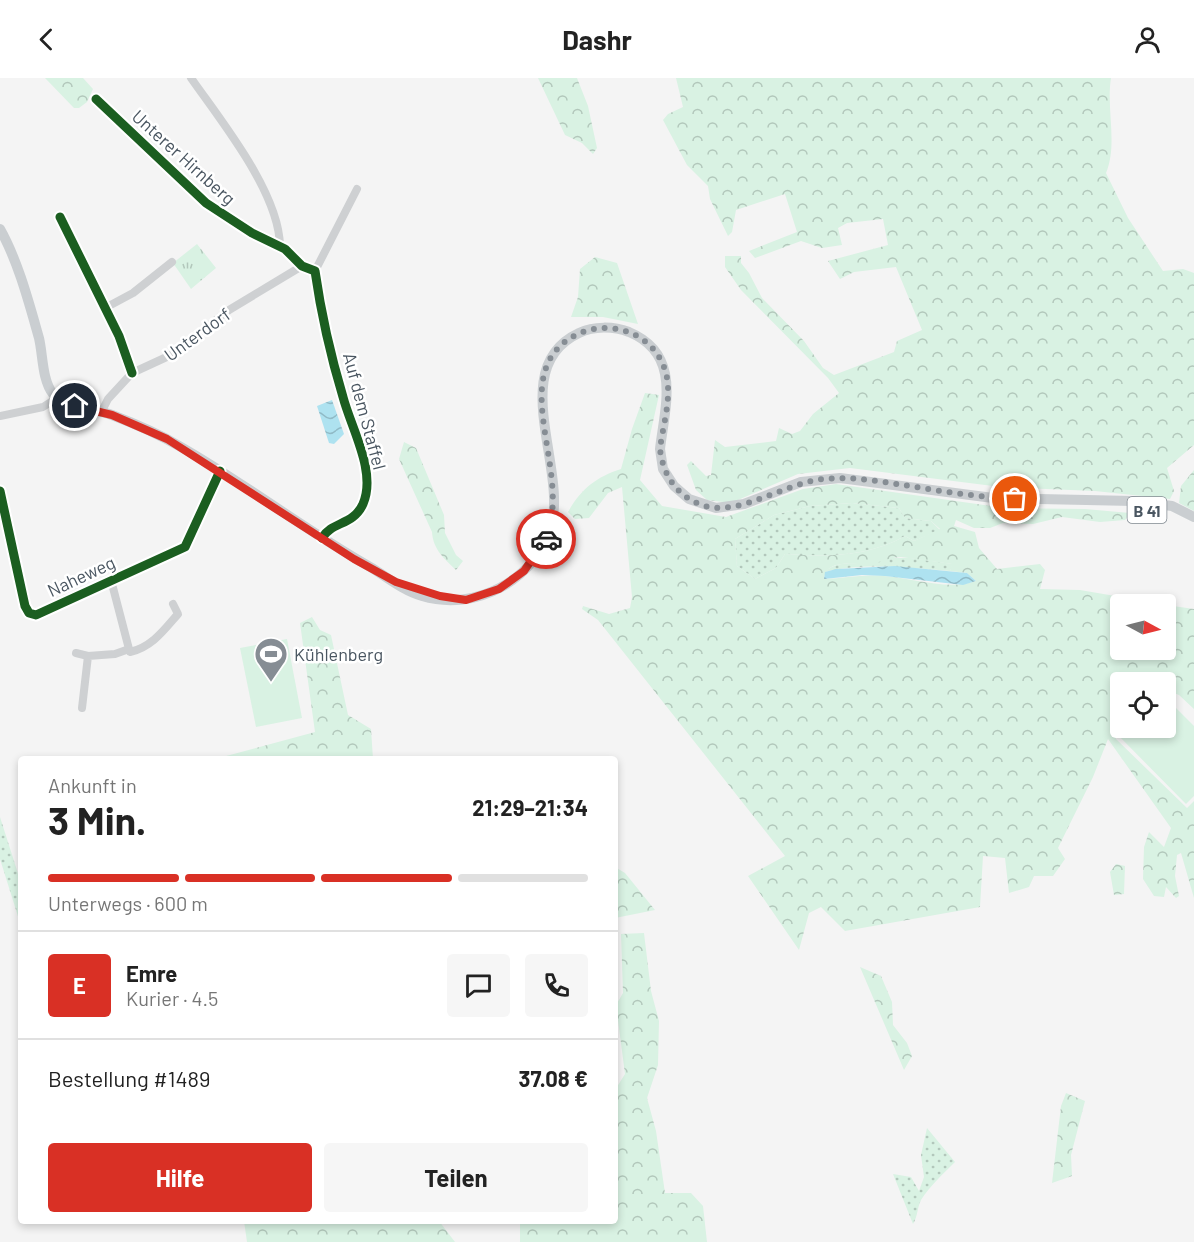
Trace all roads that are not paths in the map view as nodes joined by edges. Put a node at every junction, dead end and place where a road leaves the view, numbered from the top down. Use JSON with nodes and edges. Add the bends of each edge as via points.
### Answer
{"nodes":[{"id":1,"x":191,"y":78,"type":"edge"},
{"id":2,"x":96,"y":99,"type":"dead end"},
{"id":3,"x":357,"y":189,"type":"dead end"},
{"id":4,"x":60,"y":217,"type":"dead end"},
{"id":5,"x":0,"y":229,"type":"edge"},
{"id":6,"x":280,"y":246,"type":"junction"},
{"id":7,"x":172,"y":262,"type":"dead end"},
{"id":8,"x":302,"y":266,"type":"junction"},
{"id":9,"x":315,"y":271,"type":"junction"},
{"id":10,"x":105,"y":308,"type":"junction"},
{"id":11,"x":132,"y":373,"type":"junction"},
{"id":12,"x":57,"y":398,"type":"junction"},
{"id":13,"x":102,"y":411,"type":"junction"},
{"id":14,"x":0,"y":416,"type":"edge"},
{"id":15,"x":220,"y":471,"type":"junction"},
{"id":16,"x":0,"y":491,"type":"edge"},
{"id":17,"x":1099,"y":501,"type":"junction"},
{"id":18,"x":1194,"y":517,"type":"edge"},
{"id":19,"x":1194,"y":523,"type":"edge"},
{"id":20,"x":322,"y":538,"type":"junction"},
{"id":21,"x":111,"y":580,"type":"junction"},
{"id":22,"x":173,"y":604,"type":"dead end"},
{"id":23,"x":129,"y":649,"type":"junction"},
{"id":24,"x":76,"y":653,"type":"dead end"},
{"id":25,"x":88,"y":656,"type":"junction"},
{"id":26,"x":82,"y":708,"type":"dead end"}],
"edges":[{"from":1,"to":6,"type":"street","via":[[256,173]]},
{"from":2,"to":6,"type":"street","name":"Unterer Hirnberg","via":[[206,203]]},
{"from":3,"to":9,"type":"street"},
{"from":4,"to":10,"type":"street"},
{"from":5,"to":12,"type":"main road","via":[[38,336],[48,384]]},
{"from":6,"to":8,"type":"street","name":"Unterer Hirnberg"},
{"from":7,"to":10,"type":"street","via":[[133,293]]},
{"from":8,"to":9,"type":"street","name":"Unterer Hirnberg"},
{"from":8,"to":11,"type":"street","name":"Unterdorf","via":[[229,310],[171,355]]},
{"from":9,"to":20,"type":"street","name":"Auf dem Staffel","via":[[343,397],[364,461],[366,483],[359,512]]},
{"from":10,"to":11,"type":"street"},
{"from":11,"to":13,"type":"street","name":"Unterdorf"},
{"from":12,"to":13,"type":"main road","number":"B 41"},
{"from":12,"to":14,"type":"street","via":[[43,407]]},
{"from":13,"to":15,"type":"main road","number":"B 41","via":[[167,439]]},
{"from":15,"to":20,"type":"main road","number":"B 41"},
{"from":15,"to":21,"type":"street","name":"Naheweg","via":[[185,547]]},
{"from":16,"to":21,"type":"street","name":"Naheweg","via":[[29,613],[43,612]]},
{"from":17,"to":18,"type":"main road","number":"B 41","via":[[1160,504],[1180,508]]},
{"from":17,"to":19,"type":"main road","number":"B 41","via":[[1173,513]]},
{"from":17,"to":20,"type":"main road","number":"B 41","via":[[993,498],[840,478],[801,482],[734,507],[698,504],[674,486],[661,459],[668,388],[659,357],[635,334],[614,328],[591,329],[562,344],[544,373],[543,410],[555,502],[551,526],[532,564],[507,584],[483,595],[456,600],[420,596]]},
{"from":21,"to":23,"type":"street"},
{"from":22,"to":23,"type":"street","via":[[178,614],[158,637],[140,650]]},
{"from":23,"to":25,"type":"street"},
{"from":24,"to":25,"type":"street"},
{"from":25,"to":26,"type":"street"}]}
